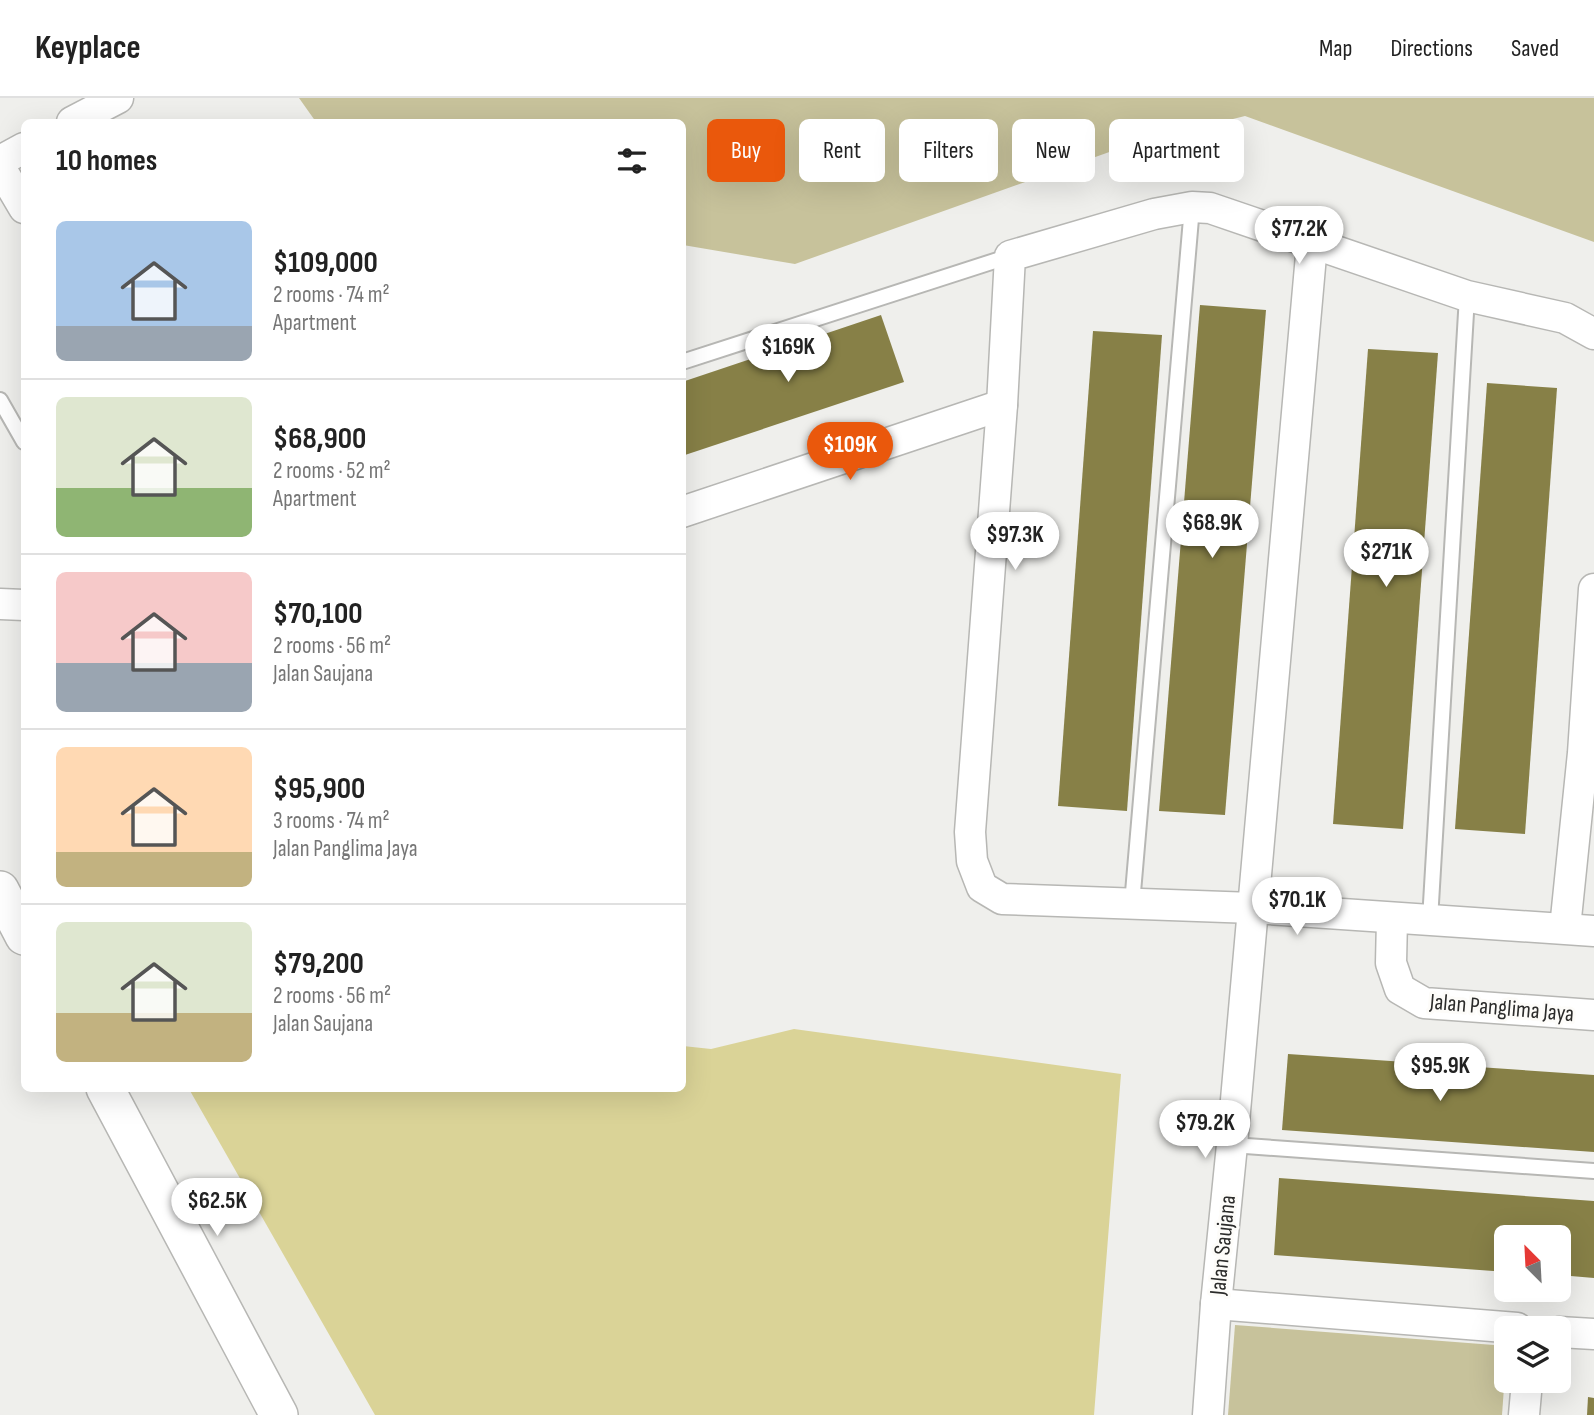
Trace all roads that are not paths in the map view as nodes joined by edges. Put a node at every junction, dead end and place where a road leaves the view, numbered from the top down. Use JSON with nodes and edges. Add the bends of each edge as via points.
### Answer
{"nodes":[{"id":1,"x":117,"y":98,"type":"edge"},
{"id":2,"x":78,"y":119,"type":"edge"},
{"id":3,"x":21,"y":150,"type":"edge"},
{"id":4,"x":0,"y":161,"type":"edge"},
{"id":5,"x":0,"y":167,"type":"edge"},
{"id":6,"x":21,"y":203,"type":"edge"},
{"id":7,"x":1192,"y":207,"type":"junction"},
{"id":8,"x":1312,"y":244,"type":"junction"},
{"id":9,"x":1010,"y":256,"type":"junction"},
{"id":10,"x":1467,"y":296,"type":"junction"},
{"id":11,"x":1594,"y":334,"type":"edge"},
{"id":12,"x":686,"y":361,"type":"edge"},
{"id":13,"x":0,"y":400,"type":"edge"},
{"id":14,"x":1002,"y":405,"type":"junction"},
{"id":15,"x":21,"y":437,"type":"edge"},
{"id":16,"x":686,"y":511,"type":"edge"},
{"id":17,"x":1594,"y":589,"type":"edge"},
{"id":18,"x":0,"y":604,"type":"edge"},
{"id":19,"x":21,"y":605,"type":"edge"},
{"id":20,"x":1588,"y":754,"type":"edge"},
{"id":21,"x":0,"y":890,"type":"edge"},
{"id":22,"x":1132,"y":904,"type":"junction"},
{"id":23,"x":1253,"y":908,"type":"junction"},
{"id":24,"x":1392,"y":919,"type":"junction"},
{"id":25,"x":1430,"y":920,"type":"junction"},
{"id":26,"x":1580,"y":929,"type":"edge"},
{"id":27,"x":21,"y":930,"type":"edge"},
{"id":28,"x":1594,"y":1015,"type":"edge"},
{"id":29,"x":107,"y":1092,"type":"edge"},
{"id":30,"x":1232,"y":1145,"type":"junction"},
{"id":31,"x":1594,"y":1171,"type":"edge"},
{"id":32,"x":1216,"y":1304,"type":"junction"},
{"id":33,"x":1494,"y":1326,"type":"edge"},
{"id":34,"x":1571,"y":1333,"type":"edge"},
{"id":35,"x":1594,"y":1334,"type":"edge"},
{"id":36,"x":1526,"y":1393,"type":"edge"},
{"id":37,"x":279,"y":1415,"type":"edge"},
{"id":38,"x":1208,"y":1415,"type":"edge"},
{"id":39,"x":1524,"y":1415,"type":"edge"}],
"edges":[{"from":1,"to":2,"type":"street"},
{"from":3,"to":4,"type":"street"},
{"from":5,"to":6,"type":"street"},
{"from":7,"to":8,"type":"street","via":[[1210,208]]},
{"from":7,"to":9,"type":"street"},
{"from":7,"to":22,"type":"lane"},
{"from":8,"to":10,"type":"street"},
{"from":8,"to":23,"type":"street","name":"Jalan Saujana"},
{"from":9,"to":12,"type":"lane"},
{"from":9,"to":14,"type":"street"},
{"from":10,"to":11,"type":"street","via":[[1565,318]]},
{"from":10,"to":25,"type":"lane"},
{"from":13,"to":15,"type":"lane"},
{"from":14,"to":16,"type":"street"},
{"from":14,"to":22,"type":"street","via":[[971,818],[972,861],[982,887],[1002,900]]},
{"from":17,"to":20,"type":"street"},
{"from":18,"to":19,"type":"street"},
{"from":20,"to":26,"type":"street"},
{"from":21,"to":27,"type":"street"},
{"from":22,"to":23,"type":"street"},
{"from":23,"to":24,"type":"street"},
{"from":23,"to":30,"type":"street","name":"Jalan Saujana"},
{"from":24,"to":25,"type":"street"},
{"from":24,"to":28,"type":"street","name":"Jalan Panglima Jaya","via":[[1391,963],[1400,989],[1424,1003]]},
{"from":25,"to":26,"type":"street"},
{"from":29,"to":37,"type":"street"},
{"from":30,"to":31,"type":"lane"},
{"from":30,"to":32,"type":"street","name":"Jalan Saujana"},
{"from":32,"to":33,"type":"street"},
{"from":32,"to":38,"type":"street","name":"Jalan Saujana"},
{"from":34,"to":35,"type":"street"},
{"from":36,"to":39,"type":"street"}]}
